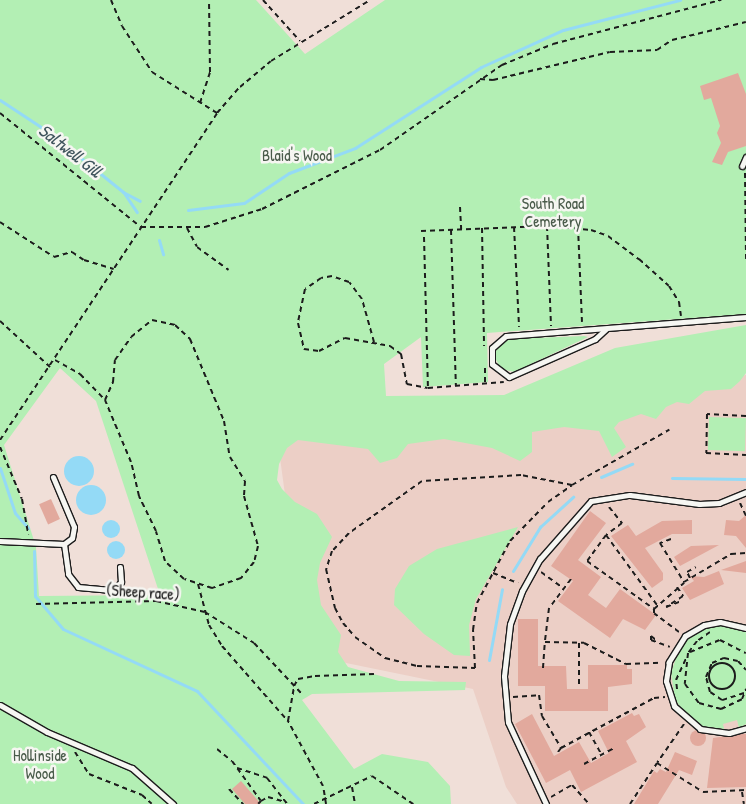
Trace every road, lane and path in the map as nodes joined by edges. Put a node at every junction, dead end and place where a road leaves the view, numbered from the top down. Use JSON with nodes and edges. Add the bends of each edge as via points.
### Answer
{"nodes":[{"id":1,"x":111,"y":0,"type":"edge"},
{"id":2,"x":209,"y":0,"type":"edge"},
{"id":3,"x":263,"y":0,"type":"edge"},
{"id":4,"x":370,"y":0,"type":"edge"},
{"id":5,"x":721,"y":0,"type":"edge"},
{"id":6,"x":746,"y":22,"type":"edge"},
{"id":7,"x":300,"y":41,"type":"junction"},
{"id":8,"x":479,"y":79,"type":"junction"},
{"id":9,"x":200,"y":103,"type":"junction"},
{"id":10,"x":0,"y":113,"type":"edge"},
{"id":11,"x":217,"y":113,"type":"junction"},
{"id":12,"x":745,"y":158,"type":"edge"},
{"id":13,"x":742,"y":166,"type":"dead end"},
{"id":14,"x":460,"y":207,"type":"dead end"},
{"id":15,"x":0,"y":222,"type":"edge"},
{"id":16,"x":547,"y":226,"type":"junction"},
{"id":17,"x":141,"y":227,"type":"junction"},
{"id":18,"x":514,"y":227,"type":"junction"},
{"id":19,"x":578,"y":227,"type":"junction"},
{"id":20,"x":187,"y":228,"type":"junction"},
{"id":21,"x":482,"y":228,"type":"junction"},
{"id":22,"x":461,"y":229,"type":"junction"},
{"id":23,"x":450,"y":230,"type":"junction"},
{"id":24,"x":421,"y":231,"type":"dead end"},
{"id":25,"x":424,"y":237,"type":"dead end"},
{"id":26,"x":746,"y":261,"type":"edge"},
{"id":27,"x":114,"y":269,"type":"junction"},
{"id":28,"x":229,"y":270,"type":"dead end"},
{"id":29,"x":746,"y":317,"type":"edge"},
{"id":30,"x":0,"y":322,"type":"edge"},
{"id":31,"x":682,"y":324,"type":"junction"},
{"id":32,"x":606,"y":329,"type":"junction"},
{"id":33,"x":583,"y":331,"type":"junction"},
{"id":34,"x":552,"y":333,"type":"junction"},
{"id":35,"x":519,"y":335,"type":"junction"},
{"id":36,"x":374,"y":342,"type":"junction"},
{"id":37,"x":485,"y":355,"type":"dead end"},
{"id":38,"x":55,"y":360,"type":"junction"},
{"id":39,"x":485,"y":365,"type":"dead end"},
{"id":40,"x":50,"y":367,"type":"junction"},
{"id":41,"x":509,"y":377,"type":"junction"},
{"id":42,"x":485,"y":384,"type":"junction"},
{"id":43,"x":456,"y":386,"type":"junction"},
{"id":44,"x":428,"y":388,"type":"junction"},
{"id":45,"x":104,"y":400,"type":"junction"},
{"id":46,"x":746,"y":416,"type":"edge"},
{"id":47,"x":669,"y":430,"type":"dead end"},
{"id":48,"x":0,"y":440,"type":"edge"},
{"id":49,"x":0,"y":448,"type":"edge"},
{"id":50,"x":746,"y":455,"type":"edge"},
{"id":51,"x":52,"y":477,"type":"dead end"},
{"id":52,"x":572,"y":485,"type":"junction"},
{"id":53,"x":746,"y":492,"type":"edge"},
{"id":54,"x":736,"y":497,"type":"junction"},
{"id":55,"x":603,"y":499,"type":"junction"},
{"id":56,"x":746,"y":516,"type":"edge"},
{"id":57,"x":606,"y":535,"type":"junction"},
{"id":58,"x":670,"y":539,"type":"dead end"},
{"id":59,"x":24,"y":540,"type":"junction"},
{"id":60,"x":0,"y":541,"type":"edge"},
{"id":61,"x":64,"y":544,"type":"junction"},
{"id":62,"x":746,"y":553,"type":"edge"},
{"id":63,"x":120,"y":567,"type":"dead end"},
{"id":64,"x":696,"y":567,"type":"dead end"},
{"id":65,"x":535,"y":568,"type":"junction"},
{"id":66,"x":493,"y":573,"type":"junction"},
{"id":67,"x":690,"y":578,"type":"junction"},
{"id":68,"x":571,"y":579,"type":"dead end"},
{"id":69,"x":684,"y":582,"type":"junction"},
{"id":70,"x":198,"y":584,"type":"junction"},
{"id":71,"x":524,"y":586,"type":"junction"},
{"id":72,"x":678,"y":587,"type":"junction"},
{"id":73,"x":563,"y":588,"type":"junction"},
{"id":74,"x":682,"y":601,"type":"dead end"},
{"id":75,"x":36,"y":604,"type":"dead end"},
{"id":76,"x":657,"y":605,"type":"junction"},
{"id":77,"x":654,"y":609,"type":"junction"},
{"id":78,"x":205,"y":612,"type":"junction"},
{"id":79,"x":746,"y":628,"type":"edge"},
{"id":80,"x":717,"y":631,"type":"dead end"},
{"id":81,"x":685,"y":636,"type":"junction"},
{"id":82,"x":656,"y":640,"type":"dead end"},
{"id":83,"x":545,"y":642,"type":"junction"},
{"id":84,"x":579,"y":643,"type":"junction"},
{"id":85,"x":674,"y":649,"type":"junction"},
{"id":86,"x":688,"y":653,"type":"junction"},
{"id":87,"x":746,"y":653,"type":"edge"},
{"id":88,"x":668,"y":662,"type":"junction"},
{"id":89,"x":543,"y":668,"type":"dead end"},
{"id":90,"x":709,"y":669,"type":"junction"},
{"id":91,"x":746,"y":670,"type":"edge"},
{"id":92,"x":374,"y":674,"type":"dead end"},
{"id":93,"x":294,"y":686,"type":"junction"},
{"id":94,"x":579,"y":688,"type":"dead end"},
{"id":95,"x":746,"y":691,"type":"edge"},
{"id":96,"x":678,"y":693,"type":"dead end"},
{"id":97,"x":301,"y":694,"type":"dead end"},
{"id":98,"x":669,"y":696,"type":"junction"},
{"id":99,"x":504,"y":699,"type":"junction"},
{"id":100,"x":0,"y":705,"type":"edge"},
{"id":101,"x":288,"y":721,"type":"junction"},
{"id":102,"x":686,"y":721,"type":"junction"},
{"id":103,"x":746,"y":728,"type":"edge"},
{"id":104,"x":589,"y":732,"type":"junction"},
{"id":105,"x":74,"y":744,"type":"junction"},
{"id":106,"x":560,"y":748,"type":"junction"},
{"id":107,"x":614,"y":748,"type":"dead end"},
{"id":108,"x":217,"y":749,"type":"dead end"},
{"id":109,"x":558,"y":752,"type":"dead end"},
{"id":110,"x":602,"y":755,"type":"junction"},
{"id":111,"x":657,"y":763,"type":"junction"},
{"id":112,"x":584,"y":764,"type":"dead end"},
{"id":113,"x":237,"y":768,"type":"junction"},
{"id":114,"x":352,"y":787,"type":"junction"},
{"id":115,"x":229,"y":789,"type":"dead end"},
{"id":116,"x":746,"y":790,"type":"edge"},
{"id":117,"x":742,"y":792,"type":"junction"},
{"id":118,"x":324,"y":800,"type":"junction"},
{"id":119,"x":261,"y":801,"type":"junction"},
{"id":120,"x":545,"y":802,"type":"edge"},
{"id":121,"x":241,"y":803,"type":"edge"},
{"id":122,"x":286,"y":803,"type":"edge"},
{"id":123,"x":152,"y":804,"type":"edge"},
{"id":124,"x":173,"y":804,"type":"edge"},
{"id":125,"x":258,"y":804,"type":"edge"},
{"id":126,"x":314,"y":804,"type":"edge"},
{"id":127,"x":326,"y":804,"type":"edge"},
{"id":128,"x":355,"y":804,"type":"edge"},
{"id":129,"x":414,"y":804,"type":"edge"},
{"id":130,"x":588,"y":804,"type":"edge"},
{"id":131,"x":630,"y":804,"type":"edge"},
{"id":132,"x":744,"y":804,"type":"edge"}],
"edges":[{"from":1,"to":9,"type":"path","via":[[122,26],[152,72]]},
{"from":2,"to":9,"type":"path","via":[[210,72]]},
{"from":3,"to":7,"type":"path"},
{"from":4,"to":7,"type":"path"},
{"from":5,"to":8,"type":"path","via":[[553,44]]},
{"from":6,"to":8,"type":"path","via":[[672,40],[657,50],[610,52],[493,80]]},
{"from":7,"to":11,"type":"path","via":[[254,74]]},
{"from":8,"to":20,"type":"path","via":[[424,122],[372,154],[262,209],[205,227]]},
{"from":9,"to":11,"type":"path"},
{"from":10,"to":17,"type":"path"},
{"from":11,"to":17,"type":"path"},
{"from":12,"to":13,"type":"lane"},
{"from":12,"to":26,"type":"path"},
{"from":14,"to":22,"type":"path"},
{"from":15,"to":27,"type":"path","via":[[54,257],[72,252],[84,260]]},
{"from":16,"to":18,"type":"path"},
{"from":16,"to":19,"type":"path"},
{"from":16,"to":34,"type":"path"},
{"from":17,"to":20,"type":"path"},
{"from":17,"to":27,"type":"path"},
{"from":18,"to":21,"type":"path"},
{"from":18,"to":35,"type":"path"},
{"from":19,"to":31,"type":"path","via":[[608,236],[669,286],[679,302]]},
{"from":19,"to":33,"type":"path"},
{"from":20,"to":28,"type":"path","via":[[197,247]]},
{"from":21,"to":22,"type":"path"},
{"from":21,"to":37,"type":"path"},
{"from":22,"to":23,"type":"path"},
{"from":23,"to":24,"type":"path"},
{"from":23,"to":43,"type":"path"},
{"from":25,"to":44,"type":"path"},
{"from":27,"to":38,"type":"path"},
{"from":29,"to":31,"type":"lane"},
{"from":30,"to":40,"type":"path"},
{"from":31,"to":32,"type":"lane"},
{"from":32,"to":33,"type":"lane"},
{"from":32,"to":41,"type":"lane","via":[[595,339]]},
{"from":33,"to":34,"type":"lane"},
{"from":34,"to":35,"type":"lane"},
{"from":35,"to":41,"type":"lane","via":[[497,341],[490,354],[496,370]]},
{"from":36,"to":36,"type":"path","via":[[346,338],[319,351],[304,348],[298,324],[305,289],[320,278],[332,276],[349,282],[362,299]]},
{"from":36,"to":44,"type":"path","via":[[390,346],[401,354],[407,384]]},
{"from":38,"to":40,"type":"path"},
{"from":38,"to":45,"type":"path","via":[[80,374]]},
{"from":39,"to":42,"type":"path"},
{"from":40,"to":48,"type":"path"},
{"from":41,"to":42,"type":"path","via":[[504,382]]},
{"from":42,"to":43,"type":"path"},
{"from":43,"to":44,"type":"path"},
{"from":45,"to":70,"type":"path","via":[[131,462],[139,496],[156,531],[165,561],[184,579]]},
{"from":45,"to":70,"type":"path","via":[[113,382],[115,360],[131,337],[152,320],[175,324],[190,339],[224,421],[230,457],[245,481],[244,496],[258,546],[254,562],[241,578],[212,588]]},
{"from":46,"to":50,"type":"path","via":[[707,414],[706,453]]},
{"from":47,"to":52,"type":"path"},
{"from":49,"to":59,"type":"path","via":[[22,499],[29,528]]},
{"from":51,"to":61,"type":"lane","via":[[74,527],[72,538]]},
{"from":52,"to":66,"type":"path","via":[[531,518],[510,542]]},
{"from":52,"to":66,"type":"path","via":[[513,475],[422,481],[349,532],[332,551],[326,569],[335,608],[343,623],[372,650],[416,666],[475,668],[472,630],[477,603]]},
{"from":53,"to":54,"type":"lane"},
{"from":54,"to":55,"type":"lane","via":[[699,504],[630,495]]},
{"from":54,"to":56,"type":"path"},
{"from":55,"to":57,"type":"path","via":[[622,523]]},
{"from":55,"to":65,"type":"lane","via":[[591,501],[579,512]]},
{"from":57,"to":76,"type":"path"},
{"from":57,"to":77,"type":"path","via":[[587,561]]},
{"from":58,"to":69,"type":"path","via":[[660,543]]},
{"from":59,"to":60,"type":"lane"},
{"from":59,"to":61,"type":"lane"},
{"from":61,"to":63,"type":"lane","via":[[68,574],[78,587],[114,590],[121,582]]},
{"from":62,"to":67,"type":"path","via":[[731,554]]},
{"from":64,"to":67,"type":"path","via":[[687,572]]},
{"from":65,"to":71,"type":"lane"},
{"from":65,"to":73,"type":"path"},
{"from":66,"to":71,"type":"path"},
{"from":67,"to":69,"type":"path"},
{"from":68,"to":73,"type":"path"},
{"from":69,"to":72,"type":"path"},
{"from":70,"to":78,"type":"path"},
{"from":71,"to":99,"type":"lane","via":[[510,624]]},
{"from":72,"to":74,"type":"path","via":[[683,596],[666,607]]},
{"from":72,"to":76,"type":"path"},
{"from":73,"to":83,"type":"path","via":[[549,608]]},
{"from":75,"to":78,"type":"path","name":"(Sheep race)","via":[[156,601]]},
{"from":76,"to":77,"type":"path"},
{"from":77,"to":81,"type":"path","via":[[654,614]]},
{"from":78,"to":93,"type":"path","name":"(Sheep race)","via":[[254,643]]},
{"from":78,"to":101,"type":"path","via":[[222,646]]},
{"from":79,"to":81,"type":"lane","via":[[720,622],[704,625]]},
{"from":80,"to":86,"type":"path","via":[[697,641]]},
{"from":81,"to":85,"type":"lane"},
{"from":82,"to":85,"type":"path"},
{"from":83,"to":84,"type":"path"},
{"from":83,"to":89,"type":"path"},
{"from":84,"to":88,"type":"path","via":[[626,664]]},
{"from":84,"to":94,"type":"path"},
{"from":85,"to":88,"type":"lane"},
{"from":86,"to":87,"type":"path","via":[[720,640]]},
{"from":86,"to":95,"type":"path","via":[[685,684],[699,703],[721,709],[732,706]]},
{"from":86,"to":96,"type":"path","via":[[676,680]]},
{"from":88,"to":98,"type":"lane"},
{"from":90,"to":90,"type":"path","via":[[718,664],[730,666],[735,677],[732,683],[717,688],[710,679]]},
{"from":90,"to":91,"type":"path","via":[[716,659],[731,658]]},
{"from":90,"to":95,"type":"path","via":[[708,687],[716,697],[730,700]]},
{"from":92,"to":93,"type":"path","via":[[315,676],[298,679]]},
{"from":93,"to":97,"type":"path","name":"(Sheep race)"},
{"from":93,"to":101,"type":"path"},
{"from":98,"to":102,"type":"lane"},
{"from":98,"to":104,"type":"path","via":[[654,698]]},
{"from":99,"to":106,"type":"path","via":[[539,695],[542,716]]},
{"from":99,"to":120,"type":"lane","via":[[516,745]]},
{"from":100,"to":105,"type":"lane"},
{"from":101,"to":118,"type":"path","via":[[323,786]]},
{"from":102,"to":103,"type":"lane","via":[[707,732],[729,734]]},
{"from":102,"to":111,"type":"path"},
{"from":104,"to":106,"type":"path"},
{"from":104,"to":110,"type":"path"},
{"from":105,"to":123,"type":"path","via":[[80,764],[89,774],[142,795]]},
{"from":105,"to":124,"type":"lane","via":[[132,768]]},
{"from":106,"to":109,"type":"path"},
{"from":107,"to":110,"type":"path"},
{"from":108,"to":113,"type":"path"},
{"from":110,"to":112,"type":"path"},
{"from":111,"to":117,"type":"path","via":[[704,792]]},
{"from":111,"to":131,"type":"path"},
{"from":113,"to":119,"type":"path"},
{"from":113,"to":122,"type":"path","via":[[267,778]]},
{"from":114,"to":118,"type":"path"},
{"from":114,"to":128,"type":"path"},
{"from":114,"to":129,"type":"path","via":[[372,776]]},
{"from":115,"to":121,"type":"path"},
{"from":116,"to":117,"type":"path"},
{"from":117,"to":132,"type":"path"},
{"from":118,"to":126,"type":"path"},
{"from":118,"to":127,"type":"path"},
{"from":119,"to":122,"type":"path","via":[[268,797]]},
{"from":119,"to":125,"type":"path"},
{"from":120,"to":130,"type":"path","via":[[572,785]]}]}
